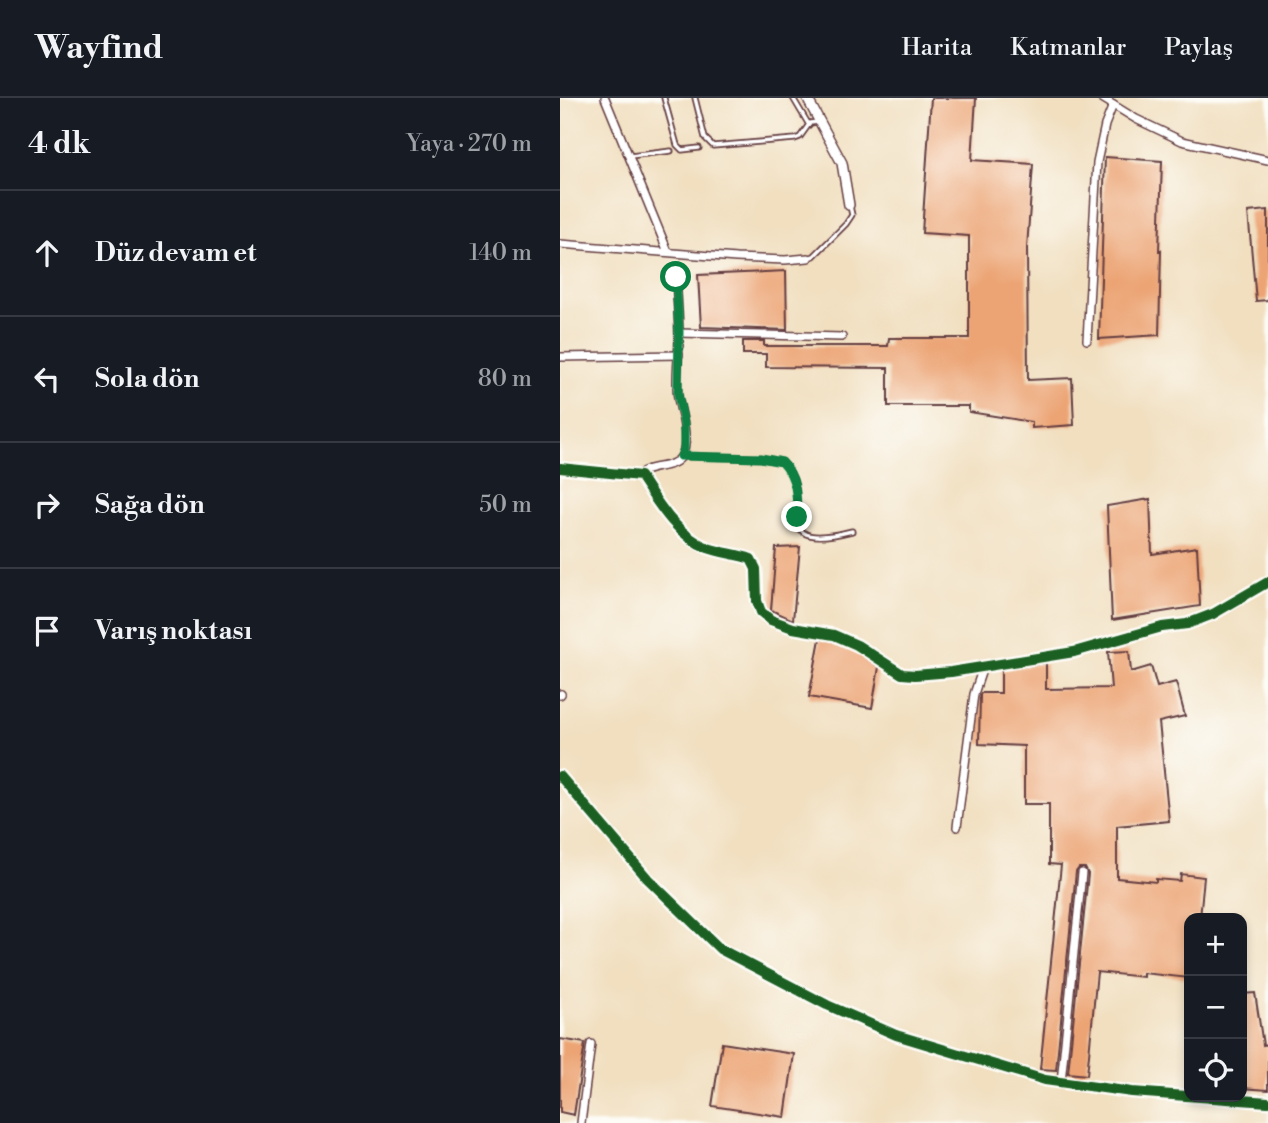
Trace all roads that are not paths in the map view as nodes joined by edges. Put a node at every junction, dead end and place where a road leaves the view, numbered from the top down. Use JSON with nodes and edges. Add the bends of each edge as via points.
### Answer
{"nodes":[{"id":1,"x":606,"y":98,"type":"edge"},
{"id":2,"x":664,"y":98,"type":"edge"},
{"id":3,"x":695,"y":98,"type":"edge"},
{"id":4,"x":793,"y":98,"type":"edge"},
{"id":5,"x":807,"y":98,"type":"edge"},
{"id":6,"x":1102,"y":98,"type":"edge"},
{"id":7,"x":1112,"y":104,"type":"junction"},
{"id":8,"x":820,"y":122,"type":"junction"},
{"id":9,"x":809,"y":125,"type":"junction"},
{"id":10,"x":699,"y":148,"type":"dead end"},
{"id":11,"x":671,"y":151,"type":"dead end"},
{"id":12,"x":628,"y":156,"type":"junction"},
{"id":13,"x":1268,"y":160,"type":"edge"},
{"id":14,"x":849,"y":205,"type":"joint"},
{"id":15,"x":560,"y":244,"type":"edge"},
{"id":16,"x":668,"y":252,"type":"junction"},
{"id":17,"x":808,"y":258,"type":"joint"},
{"id":18,"x":676,"y":277,"type":"dead end"},
{"id":19,"x":679,"y":332,"type":"junction"},
{"id":20,"x":842,"y":337,"type":"dead end"},
{"id":21,"x":1087,"y":340,"type":"dead end"},
{"id":22,"x":678,"y":355,"type":"junction"},
{"id":23,"x":560,"y":357,"type":"edge"},
{"id":24,"x":681,"y":456,"type":"junction"},
{"id":25,"x":560,"y":468,"type":"edge"},
{"id":26,"x":637,"y":476,"type":"junction"},
{"id":27,"x":852,"y":531,"type":"dead end"},
{"id":28,"x":1268,"y":582,"type":"edge"},
{"id":29,"x":982,"y":667,"type":"junction"},
{"id":30,"x":560,"y":776,"type":"edge"},
{"id":31,"x":957,"y":827,"type":"dead end"},
{"id":32,"x":1082,"y":873,"type":"dead end"},
{"id":33,"x":591,"y":1044,"type":"dead end"},
{"id":34,"x":1061,"y":1082,"type":"junction"},
{"id":35,"x":1268,"y":1102,"type":"edge"},
{"id":36,"x":581,"y":1123,"type":"edge"}],
"edges":[{"from":1,"to":12,"type":"street"},
{"from":2,"to":10,"type":"lane","via":[[677,145],[682,150]]},
{"from":3,"to":9,"type":"lane","via":[[705,138],[713,146],[796,139]]},
{"from":4,"to":9,"type":"lane"},
{"from":5,"to":8,"type":"street"},
{"from":6,"to":7,"type":"street"},
{"from":7,"to":13,"type":"street","via":[[1182,141]]},
{"from":7,"to":21,"type":"street","via":[[1097,162]]},
{"from":8,"to":9,"type":"lane"},
{"from":8,"to":14,"type":"street","via":[[842,163]]},
{"from":11,"to":12,"type":"lane"},
{"from":12,"to":16,"type":"street"},
{"from":14,"to":17,"type":"lane","via":[[852,215],[846,224]]},
{"from":15,"to":16,"type":"street"},
{"from":16,"to":17,"type":"street"},
{"from":18,"to":19,"type":"street"},
{"from":19,"to":20,"type":"street"},
{"from":19,"to":22,"type":"street"},
{"from":22,"to":23,"type":"street"},
{"from":22,"to":24,"type":"street","via":[[684,424]]},
{"from":24,"to":26,"type":"street"},
{"from":24,"to":27,"type":"lane","via":[[782,462],[792,476],[797,522],[806,536]]},
{"from":25,"to":26,"type":"street"},
{"from":26,"to":29,"type":"street","via":[[691,538],[751,559],[757,601],[771,620],[834,635],[902,674]]},
{"from":28,"to":29,"type":"street","via":[[1187,624],[1074,652]]},
{"from":29,"to":31,"type":"street","via":[[974,695]]},
{"from":30,"to":34,"type":"street","via":[[648,879],[720,949],[896,1035]]},
{"from":32,"to":34,"type":"street"},
{"from":33,"to":36,"type":"street"},
{"from":34,"to":35,"type":"street"}]}
